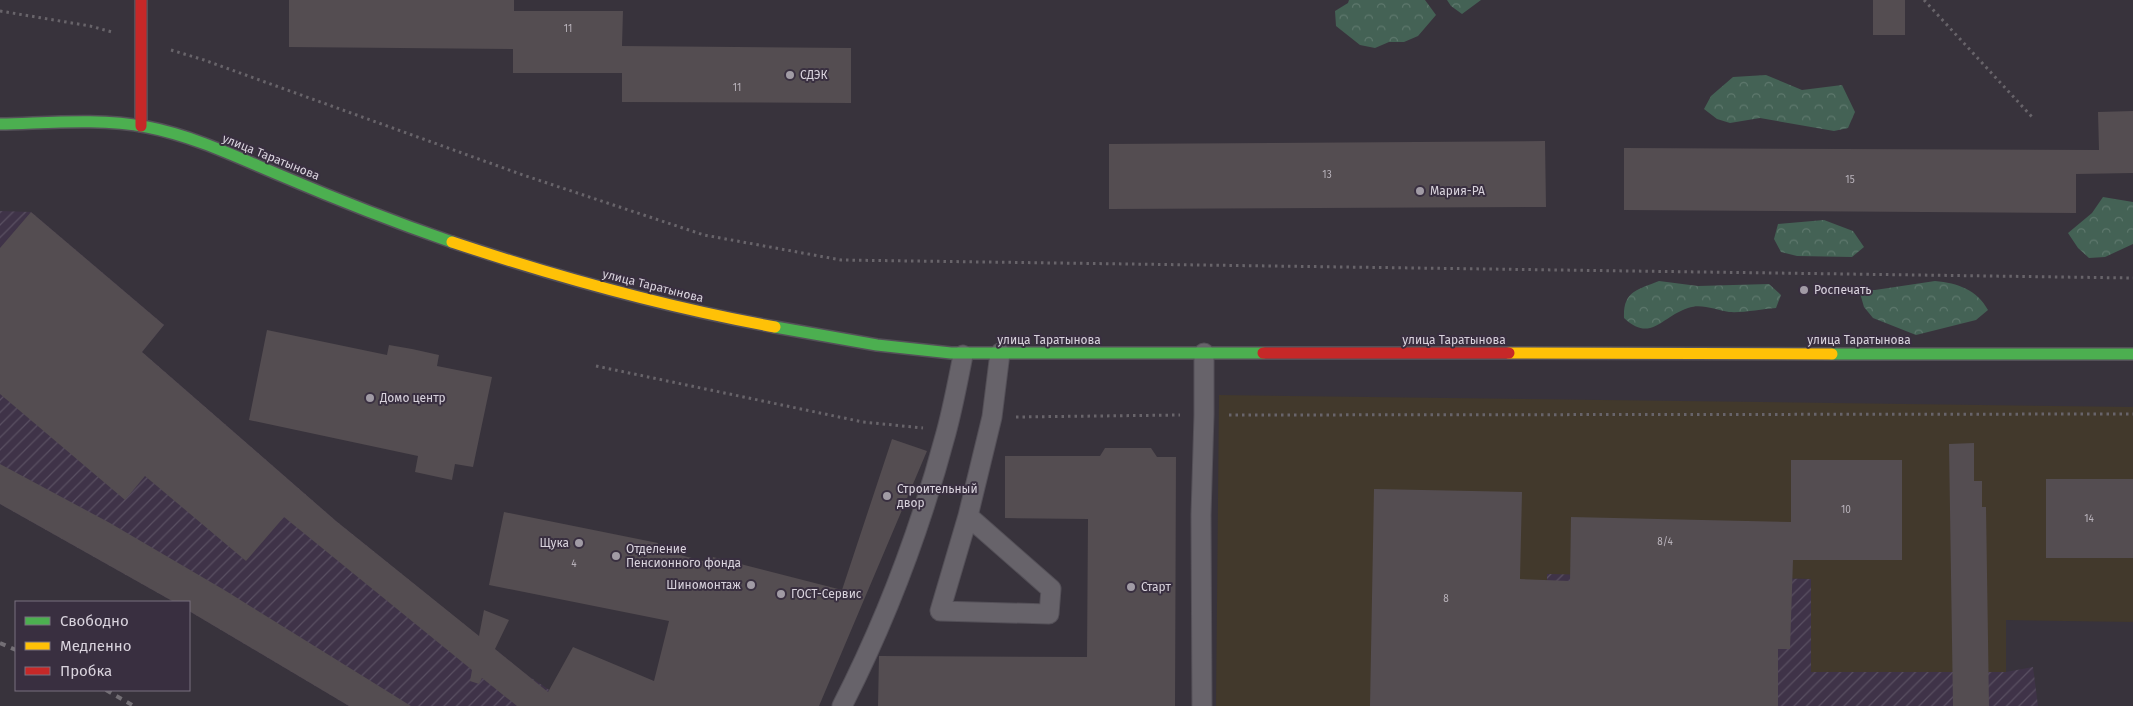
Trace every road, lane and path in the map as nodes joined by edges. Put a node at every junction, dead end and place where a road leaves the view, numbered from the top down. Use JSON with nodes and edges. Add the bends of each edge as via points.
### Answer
{"nodes":[{"id":1,"x":141,"y":0,"type":"edge"},
{"id":2,"x":1924,"y":0,"type":"edge"},
{"id":3,"x":0,"y":11,"type":"edge"},
{"id":4,"x":141,"y":41,"type":"junction"},
{"id":5,"x":2032,"y":118,"type":"dead end"},
{"id":6,"x":0,"y":124,"type":"edge"},
{"id":7,"x":141,"y":126,"type":"junction"},
{"id":8,"x":2133,"y":278,"type":"edge"},
{"id":9,"x":1000,"y":353,"type":"junction"},
{"id":10,"x":1204,"y":353,"type":"junction"},
{"id":11,"x":2133,"y":354,"type":"edge"},
{"id":12,"x":963,"y":355,"type":"junction"},
{"id":13,"x":596,"y":366,"type":"dead end"},
{"id":14,"x":2133,"y":414,"type":"edge"},
{"id":15,"x":1204,"y":415,"type":"junction"},
{"id":16,"x":992,"y":417,"type":"junction"},
{"id":17,"x":947,"y":430,"type":"junction"},
{"id":18,"x":968,"y":516,"type":"junction"},
{"id":19,"x":842,"y":706,"type":"edge"},
{"id":20,"x":1202,"y":706,"type":"edge"}],
"edges":[{"from":1,"to":4,"type":"street"},
{"from":2,"to":5,"type":"path"},
{"from":3,"to":4,"type":"path","via":[[90,26]]},
{"from":4,"to":7,"type":"street"},
{"from":4,"to":8,"type":"path","via":[[204,60],[523,175],[704,235],[841,260]]},
{"from":6,"to":7,"type":"street","name":"улица Таратынова"},
{"from":7,"to":12,"type":"street","name":"улица Таратынова","via":[[194,141],[450,241],[613,292],[747,323],[864,344]]},
{"from":9,"to":10,"type":"street","name":"улица Таратынова"},
{"from":9,"to":12,"type":"street","name":"улица Таратынова"},
{"from":9,"to":16,"type":"lane"},
{"from":10,"to":11,"type":"street","name":"улица Таратынова"},
{"from":10,"to":15,"type":"lane"},
{"from":12,"to":17,"type":"lane"},
{"from":13,"to":17,"type":"path","via":[[863,422]]},
{"from":14,"to":15,"type":"path"},
{"from":15,"to":16,"type":"path"},
{"from":15,"to":20,"type":"lane","via":[[1200,516]]},
{"from":16,"to":18,"type":"lane"},
{"from":17,"to":19,"type":"lane","via":[[912,542]]},
{"from":18,"to":18,"type":"lane","via":[[940,611],[1049,614],[1051,589]]}]}
